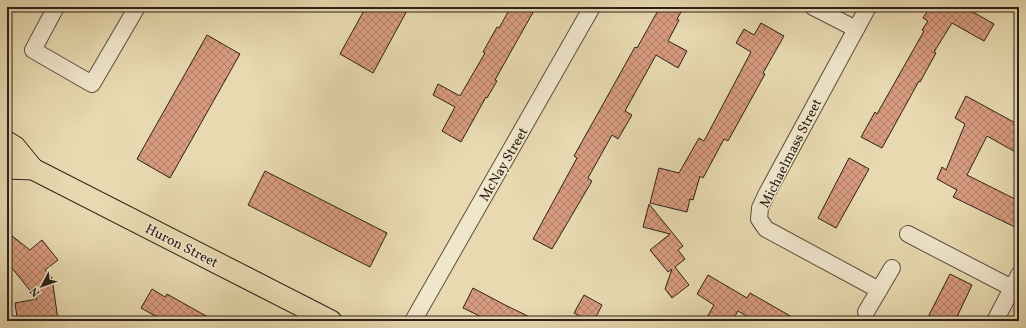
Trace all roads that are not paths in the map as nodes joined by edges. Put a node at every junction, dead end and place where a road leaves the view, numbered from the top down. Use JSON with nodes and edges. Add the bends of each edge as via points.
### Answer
{"nodes":[{"id":1,"x":56,"y":7,"type":"edge"},
{"id":2,"x":137,"y":7,"type":"edge"},
{"id":3,"x":592,"y":7,"type":"edge"},
{"id":4,"x":813,"y":7,"type":"edge"},
{"id":5,"x":868,"y":7,"type":"edge"},
{"id":6,"x":856,"y":29,"type":"junction"},
{"id":7,"x":7,"y":142,"type":"edge"},
{"id":8,"x":7,"y":168,"type":"edge"},
{"id":9,"x":33,"y":169,"type":"junction"},
{"id":10,"x":908,"y":234,"type":"dead end"},
{"id":11,"x":892,"y":268,"type":"dead end"},
{"id":12,"x":1015,"y":282,"type":"edge"},
{"id":13,"x":879,"y":290,"type":"junction"},
{"id":14,"x":866,"y":312,"type":"dead end"},
{"id":15,"x":331,"y":321,"type":"edge"},
{"id":16,"x":413,"y":321,"type":"edge"},
{"id":17,"x":995,"y":321,"type":"edge"}],
"edges":[{"from":1,"to":2,"type":"street","via":[[33,50],[92,84]]},
{"from":3,"to":16,"type":"street","name":"McNay Street"},
{"from":4,"to":6,"type":"street"},
{"from":5,"to":6,"type":"street","name":"Michaelmass Street"},
{"from":6,"to":13,"type":"street","name":"Michaelmass Street","via":[[767,193],[760,208],[759,219],[766,229]]},
{"from":7,"to":9,"type":"main road","name":"Huron Street","via":[[15,147]]},
{"from":8,"to":9,"type":"main road","name":"Huron Street"},
{"from":9,"to":15,"type":"main road","name":"Huron Street"},
{"from":10,"to":12,"type":"street"},
{"from":11,"to":13,"type":"street"},
{"from":12,"to":17,"type":"street"},
{"from":13,"to":14,"type":"street"}]}
